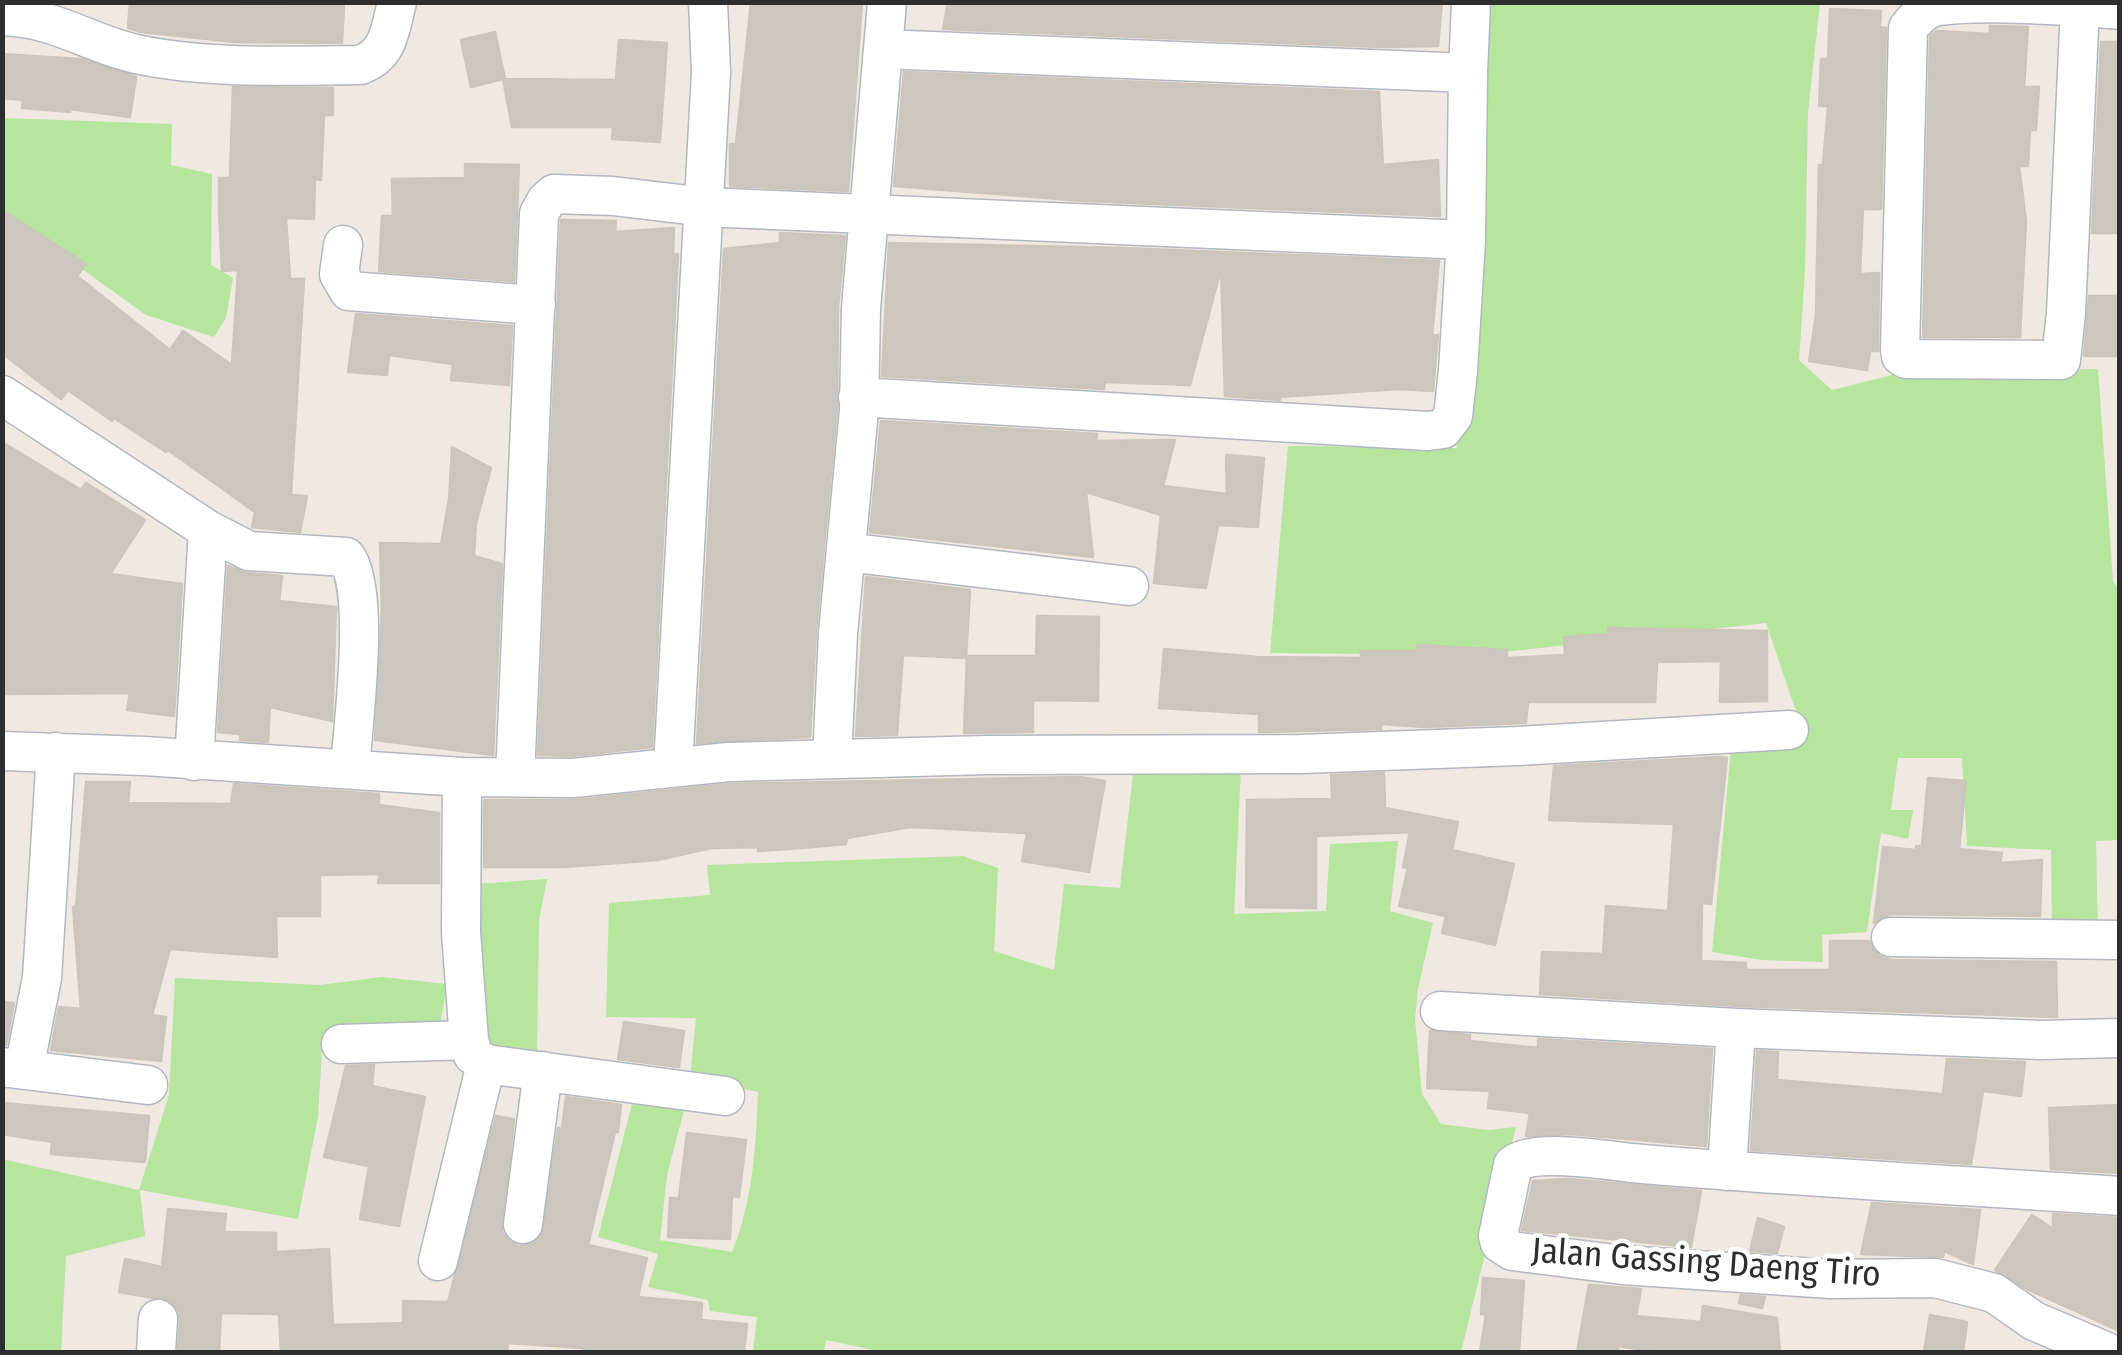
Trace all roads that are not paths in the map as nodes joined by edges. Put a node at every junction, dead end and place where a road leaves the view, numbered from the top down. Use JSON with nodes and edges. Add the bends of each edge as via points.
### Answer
{"nodes":[{"id":1,"x":397,"y":2,"type":"edge"},
{"id":2,"x":708,"y":2,"type":"edge"},
{"id":3,"x":887,"y":2,"type":"edge"},
{"id":4,"x":1471,"y":2,"type":"edge"},
{"id":5,"x":2080,"y":7,"type":"junction"},
{"id":6,"x":2120,"y":10,"type":"edge"},
{"id":7,"x":2,"y":16,"type":"edge"},
{"id":8,"x":884,"y":49,"type":"junction"},
{"id":9,"x":1468,"y":73,"type":"junction"},
{"id":10,"x":704,"y":207,"type":"junction"},
{"id":11,"x":870,"y":213,"type":"junction"},
{"id":12,"x":1466,"y":240,"type":"junction"},
{"id":13,"x":343,"y":245,"type":"dead end"},
{"id":14,"x":536,"y":304,"type":"junction"},
{"id":15,"x":2,"y":395,"type":"edge"},
{"id":16,"x":858,"y":397,"type":"junction"},
{"id":17,"x":208,"y":530,"type":"junction"},
{"id":18,"x":846,"y":552,"type":"junction"},
{"id":19,"x":1129,"y":586,"type":"dead end"},
{"id":20,"x":1789,"y":730,"type":"dead end"},
{"id":21,"x":2,"y":751,"type":"edge"},
{"id":22,"x":56,"y":752,"type":"junction"},
{"id":23,"x":832,"y":759,"type":"junction"},
{"id":24,"x":194,"y":761,"type":"junction"},
{"id":25,"x":674,"y":767,"type":"junction"},
{"id":26,"x":350,"y":769,"type":"junction"},
{"id":27,"x":462,"y":776,"type":"junction"},
{"id":28,"x":515,"y":777,"type":"junction"},
{"id":29,"x":1891,"y":937,"type":"dead end"},
{"id":30,"x":2120,"y":940,"type":"edge"},
{"id":31,"x":1440,"y":1011,"type":"dead end"},
{"id":32,"x":1736,"y":1028,"type":"junction"},
{"id":33,"x":2120,"y":1038,"type":"edge"},
{"id":34,"x":341,"y":1044,"type":"dead end"},
{"id":35,"x":477,"y":1052,"type":"junction"},
{"id":36,"x":13,"y":1068,"type":"edge"},
{"id":37,"x":543,"y":1072,"type":"junction"},
{"id":38,"x":148,"y":1085,"type":"dead end"},
{"id":39,"x":725,"y":1096,"type":"dead end"},
{"id":40,"x":1726,"y":1172,"type":"junction"},
{"id":41,"x":2120,"y":1196,"type":"edge"},
{"id":42,"x":523,"y":1224,"type":"dead end"},
{"id":43,"x":438,"y":1260,"type":"dead end"},
{"id":44,"x":2107,"y":1352,"type":"edge"}],
"edges":[{"from":1,"to":7,"type":"street","via":[[383,49],[376,60],[360,65],[135,54],[71,28]]},
{"from":2,"to":10,"type":"street"},
{"from":3,"to":8,"type":"street"},
{"from":4,"to":9,"type":"street"},
{"from":5,"to":5,"type":"street","via":[[2060,360],[1906,359],[1900,350],[1908,28],[1937,6]]},
{"from":5,"to":6,"type":"street"},
{"from":8,"to":9,"type":"street"},
{"from":8,"to":11,"type":"street"},
{"from":9,"to":12,"type":"street"},
{"from":10,"to":11,"type":"street"},
{"from":10,"to":14,"type":"street","via":[[554,194],[539,214]]},
{"from":10,"to":25,"type":"street"},
{"from":11,"to":12,"type":"street"},
{"from":11,"to":16,"type":"street"},
{"from":12,"to":16,"type":"street","via":[[1453,416],[1443,430]]},
{"from":13,"to":14,"type":"street","via":[[339,274],[349,291]]},
{"from":14,"to":28,"type":"street"},
{"from":15,"to":17,"type":"street"},
{"from":16,"to":18,"type":"street"},
{"from":17,"to":24,"type":"street"},
{"from":17,"to":26,"type":"street","via":[[249,551],[346,557],[353,566],[358,610]]},
{"from":18,"to":19,"type":"street"},
{"from":18,"to":23,"type":"street"},
{"from":20,"to":23,"type":"street","via":[[1301,754]]},
{"from":21,"to":22,"type":"street"},
{"from":22,"to":24,"type":"street"},
{"from":22,"to":36,"type":"street","via":[[42,978]]},
{"from":23,"to":25,"type":"street"},
{"from":24,"to":26,"type":"street"},
{"from":25,"to":28,"type":"street"},
{"from":26,"to":27,"type":"street"},
{"from":27,"to":28,"type":"street"},
{"from":27,"to":35,"type":"street","via":[[461,932]]},
{"from":29,"to":30,"type":"street"},
{"from":31,"to":32,"type":"street"},
{"from":32,"to":33,"type":"street"},
{"from":32,"to":40,"type":"street"},
{"from":34,"to":35,"type":"street"},
{"from":35,"to":37,"type":"street"},
{"from":35,"to":43,"type":"street"},
{"from":36,"to":38,"type":"street"},
{"from":37,"to":39,"type":"street"},
{"from":37,"to":42,"type":"street"},
{"from":40,"to":41,"type":"street","name":"Jalan Gassing Daeng Tiro"},
{"from":40,"to":44,"type":"street","name":"Jalan Gassing Daeng Tiro","via":[[1525,1158],[1508,1179],[1500,1243],[1622,1265],[1832,1280],[1936,1278],[1994,1293],[2034,1320]]}]}
